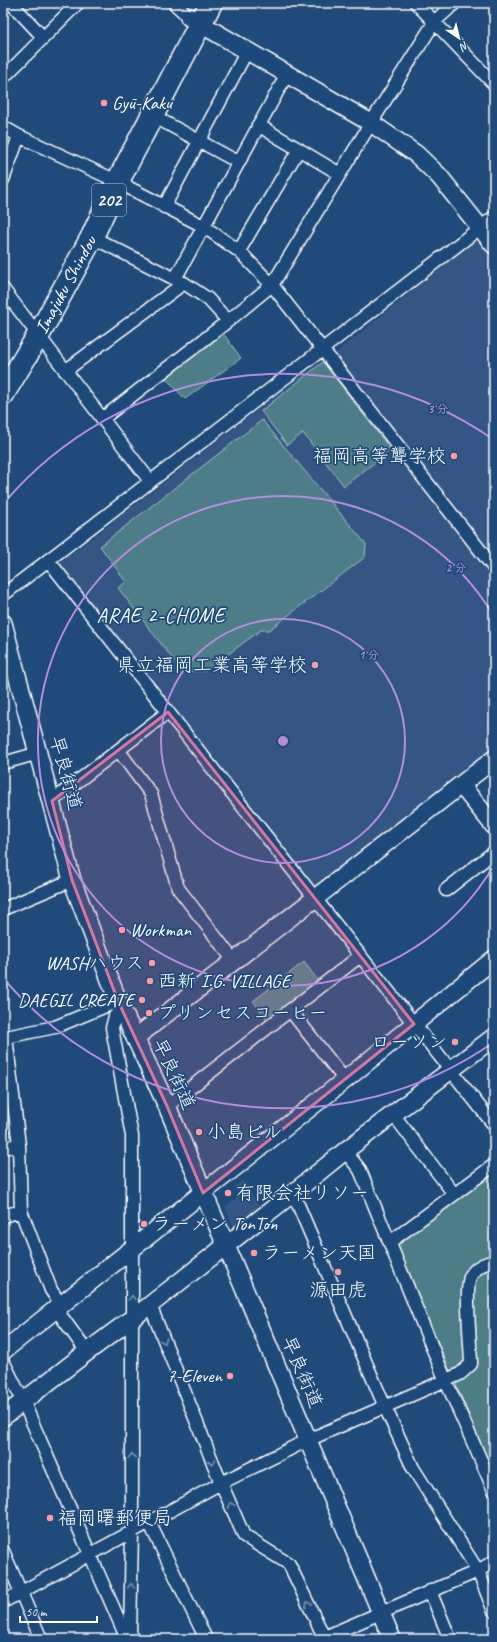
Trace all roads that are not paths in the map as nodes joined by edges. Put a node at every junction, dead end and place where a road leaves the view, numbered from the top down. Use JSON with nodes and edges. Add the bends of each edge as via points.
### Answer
{"nodes":[{"id":1,"x":11,"y":3,"type":"edge"},
{"id":2,"x":78,"y":3,"type":"edge"},
{"id":3,"x":211,"y":3,"type":"edge"},
{"id":4,"x":416,"y":3,"type":"edge"},
{"id":5,"x":455,"y":3,"type":"edge"},
{"id":6,"x":190,"y":12,"type":"edge"},
{"id":7,"x":435,"y":21,"type":"junction"},
{"id":8,"x":43,"y":37,"type":"junction"},
{"id":9,"x":247,"y":51,"type":"junction"},
{"id":10,"x":287,"y":74,"type":"junction"},
{"id":11,"x":3,"y":78,"type":"edge"},
{"id":12,"x":494,"y":84,"type":"edge"},
{"id":13,"x":152,"y":116,"type":"junction"},
{"id":14,"x":370,"y":123,"type":"junction"},
{"id":15,"x":258,"y":125,"type":"junction"},
{"id":16,"x":3,"y":127,"type":"edge"},
{"id":17,"x":19,"y":136,"type":"junction"},
{"id":18,"x":199,"y":141,"type":"junction"},
{"id":19,"x":299,"y":150,"type":"junction"},
{"id":20,"x":238,"y":162,"type":"junction"},
{"id":21,"x":340,"y":174,"type":"junction"},
{"id":22,"x":3,"y":180,"type":"edge"},
{"id":23,"x":114,"y":181,"type":"junction"},
{"id":24,"x":164,"y":207,"type":"junction"},
{"id":25,"x":494,"y":217,"type":"edge"},
{"id":26,"x":203,"y":226,"type":"junction"},
{"id":27,"x":480,"y":227,"type":"junction"},
{"id":28,"x":92,"y":237,"type":"junction"},
{"id":29,"x":494,"y":245,"type":"edge"},
{"id":30,"x":239,"y":251,"type":"junction"},
{"id":31,"x":179,"y":281,"type":"junction"},
{"id":32,"x":272,"y":285,"type":"junction"},
{"id":33,"x":3,"y":289,"type":"edge"},
{"id":34,"x":228,"y":321,"type":"junction"},
{"id":35,"x":35,"y":332,"type":"junction"},
{"id":36,"x":322,"y":348,"type":"junction"},
{"id":37,"x":65,"y":371,"type":"junction"},
{"id":38,"x":3,"y":380,"type":"edge"},
{"id":39,"x":3,"y":394,"type":"edge"},
{"id":40,"x":102,"y":419,"type":"junction"},
{"id":41,"x":150,"y":481,"type":"junction"},
{"id":42,"x":48,"y":560,"type":"junction"},
{"id":43,"x":494,"y":568,"type":"edge"},
{"id":44,"x":3,"y":595,"type":"edge"},
{"id":45,"x":3,"y":623,"type":"edge"},
{"id":46,"x":168,"y":712,"type":"junction"},
{"id":47,"x":119,"y":751,"type":"junction"},
{"id":48,"x":39,"y":752,"type":"junction"},
{"id":49,"x":494,"y":759,"type":"edge"},
{"id":50,"x":3,"y":763,"type":"edge"},
{"id":51,"x":461,"y":785,"type":"junction"},
{"id":52,"x":52,"y":801,"type":"junction"},
{"id":53,"x":494,"y":826,"type":"edge"},
{"id":54,"x":494,"y":852,"type":"edge"},
{"id":55,"x":72,"y":880,"type":"junction"},
{"id":56,"x":446,"y":890,"type":"dead end"},
{"id":57,"x":315,"y":898,"type":"junction"},
{"id":58,"x":4,"y":905,"type":"edge"},
{"id":59,"x":360,"y":956,"type":"junction"},
{"id":60,"x":494,"y":959,"type":"edge"},
{"id":61,"x":234,"y":961,"type":"junction"},
{"id":62,"x":120,"y":1005,"type":"junction"},
{"id":63,"x":290,"y":1010,"type":"junction"},
{"id":64,"x":414,"y":1024,"type":"junction"},
{"id":65,"x":4,"y":1032,"type":"edge"},
{"id":66,"x":494,"y":1037,"type":"edge"},
{"id":67,"x":135,"y":1038,"type":"junction"},
{"id":68,"x":5,"y":1052,"type":"edge"},
{"id":69,"x":450,"y":1070,"type":"junction"},
{"id":70,"x":345,"y":1080,"type":"junction"},
{"id":71,"x":167,"y":1106,"type":"junction"},
{"id":72,"x":393,"y":1114,"type":"junction"},
{"id":73,"x":492,"y":1120,"type":"edge"},
{"id":74,"x":19,"y":1145,"type":"junction"},
{"id":75,"x":3,"y":1148,"type":"edge"},
{"id":76,"x":345,"y":1151,"type":"junction"},
{"id":77,"x":494,"y":1165,"type":"edge"},
{"id":78,"x":203,"y":1193,"type":"junction"},
{"id":79,"x":293,"y":1193,"type":"junction"},
{"id":80,"x":454,"y":1194,"type":"junction"},
{"id":81,"x":21,"y":1211,"type":"junction"},
{"id":82,"x":3,"y":1216,"type":"edge"},
{"id":83,"x":390,"y":1242,"type":"junction"},
{"id":84,"x":226,"y":1245,"type":"junction"},
{"id":85,"x":132,"y":1249,"type":"junction"},
{"id":86,"x":494,"y":1261,"type":"edge"},
{"id":87,"x":150,"y":1305,"type":"junction"},
{"id":88,"x":58,"y":1307,"type":"junction"},
{"id":89,"x":132,"y":1317,"type":"junction"},
{"id":90,"x":3,"y":1351,"type":"edge"},
{"id":91,"x":87,"y":1352,"type":"junction"},
{"id":92,"x":3,"y":1361,"type":"edge"},
{"id":93,"x":445,"y":1379,"type":"junction"},
{"id":94,"x":23,"y":1402,"type":"junction"},
{"id":95,"x":385,"y":1407,"type":"junction"},
{"id":96,"x":3,"y":1417,"type":"edge"},
{"id":97,"x":308,"y":1440,"type":"junction"},
{"id":98,"x":221,"y":1483,"type":"junction"},
{"id":99,"x":494,"y":1490,"type":"edge"},
{"id":100,"x":149,"y":1522,"type":"junction"},
{"id":101,"x":132,"y":1531,"type":"junction"},
{"id":102,"x":3,"y":1551,"type":"edge"},
{"id":103,"x":90,"y":1555,"type":"junction"},
{"id":104,"x":494,"y":1561,"type":"edge"},
{"id":105,"x":478,"y":1571,"type":"junction"},
{"id":106,"x":430,"y":1591,"type":"junction"},
{"id":107,"x":20,"y":1592,"type":"junction"},
{"id":108,"x":3,"y":1602,"type":"edge"},
{"id":109,"x":494,"y":1611,"type":"edge"},
{"id":110,"x":380,"y":1612,"type":"junction"},
{"id":111,"x":323,"y":1638,"type":"edge"},
{"id":112,"x":41,"y":1639,"type":"edge"},
{"id":113,"x":129,"y":1639,"type":"edge"},
{"id":114,"x":206,"y":1639,"type":"edge"},
{"id":115,"x":392,"y":1639,"type":"edge"},
{"id":116,"x":450,"y":1639,"type":"edge"}],
"edges":[{"from":1,"to":8,"type":"street"},
{"from":2,"to":8,"type":"street"},
{"from":3,"to":6,"type":"highway","name":"Imajuku Shindou","number":"202"},
{"from":4,"to":7,"type":"street"},
{"from":5,"to":7,"type":"street"},
{"from":6,"to":9,"type":"street"},
{"from":6,"to":13,"type":"highway","name":"Imajuku Shindou","number":"202"},
{"from":6,"to":23,"type":"highway","name":"Imajuku Shindou","number":"202"},
{"from":7,"to":12,"type":"street"},
{"from":7,"to":14,"type":"street"},
{"from":8,"to":11,"type":"street"},
{"from":9,"to":10,"type":"street"},
{"from":9,"to":18,"type":"street"},
{"from":10,"to":14,"type":"street"},
{"from":10,"to":15,"type":"street"},
{"from":13,"to":18,"type":"street"},
{"from":13,"to":23,"type":"highway","name":"Imajuku Shindou","number":"202"},
{"from":14,"to":21,"type":"street"},
{"from":14,"to":27,"type":"street","via":[[416,154],[439,176]]},
{"from":15,"to":19,"type":"street"},
{"from":15,"to":20,"type":"street"},
{"from":16,"to":17,"type":"street"},
{"from":17,"to":22,"type":"street"},
{"from":17,"to":23,"type":"street"},
{"from":18,"to":20,"type":"street"},
{"from":18,"to":24,"type":"street"},
{"from":19,"to":21,"type":"street"},
{"from":19,"to":30,"type":"street"},
{"from":20,"to":26,"type":"street"},
{"from":21,"to":32,"type":"street"},
{"from":23,"to":24,"type":"street"},
{"from":23,"to":28,"type":"highway","name":"Imajuku Shindou","number":"202"},
{"from":23,"to":35,"type":"highway","name":"Imajuku Shindou","number":"202","via":[[84,233]]},
{"from":24,"to":26,"type":"street"},
{"from":25,"to":27,"type":"street"},
{"from":26,"to":30,"type":"street"},
{"from":26,"to":31,"type":"street"},
{"from":27,"to":29,"type":"street"},
{"from":27,"to":36,"type":"street"},
{"from":28,"to":31,"type":"street"},
{"from":28,"to":35,"type":"highway","name":"Imajuku Shindou","number":"202"},
{"from":30,"to":32,"type":"street"},
{"from":31,"to":34,"type":"street","via":[[208,299]]},
{"from":31,"to":37,"type":"street"},
{"from":32,"to":34,"type":"street"},
{"from":32,"to":36,"type":"street"},
{"from":33,"to":35,"type":"street"},
{"from":34,"to":40,"type":"street"},
{"from":35,"to":37,"type":"street"},
{"from":35,"to":38,"type":"highway","name":"Imajuku Shindou","number":"202"},
{"from":35,"to":39,"type":"highway","name":"Imajuku Shindou","number":"202"},
{"from":36,"to":41,"type":"street"},
{"from":36,"to":43,"type":"street"},
{"from":37,"to":40,"type":"street"},
{"from":40,"to":41,"type":"street"},
{"from":41,"to":42,"type":"street"},
{"from":42,"to":44,"type":"street"},
{"from":42,"to":46,"type":"street"},
{"from":45,"to":48,"type":"street","name":"早良街道"},
{"from":46,"to":47,"type":"street"},
{"from":46,"to":57,"type":"street"},
{"from":47,"to":52,"type":"street"},
{"from":47,"to":61,"type":"street","via":[[151,794],[178,888]]},
{"from":48,"to":50,"type":"street"},
{"from":48,"to":52,"type":"street","name":"早良街道"},
{"from":49,"to":51,"type":"street"},
{"from":51,"to":53,"type":"street"},
{"from":51,"to":57,"type":"street"},
{"from":52,"to":55,"type":"street","name":"早良街道"},
{"from":54,"to":56,"type":"street"},
{"from":55,"to":58,"type":"street","via":[[46,892]]},
{"from":55,"to":62,"type":"street","name":"早良街道"},
{"from":57,"to":59,"type":"street"},
{"from":57,"to":61,"type":"street"},
{"from":59,"to":63,"type":"street"},
{"from":59,"to":64,"type":"street"},
{"from":60,"to":64,"type":"street"},
{"from":61,"to":67,"type":"street"},
{"from":62,"to":65,"type":"street","via":[[55,1027]]},
{"from":62,"to":67,"type":"street","name":"早良街道"},
{"from":62,"to":85,"type":"street","via":[[112,1028],[132,1136]]},
{"from":63,"to":70,"type":"street"},
{"from":63,"to":71,"type":"street"},
{"from":64,"to":69,"type":"street"},
{"from":64,"to":70,"type":"street"},
{"from":65,"to":68,"type":"street"},
{"from":66,"to":69,"type":"street"},
{"from":67,"to":71,"type":"street","name":"早良街道"},
{"from":68,"to":74,"type":"street"},
{"from":69,"to":72,"type":"street"},
{"from":69,"to":73,"type":"street"},
{"from":70,"to":78,"type":"street"},
{"from":71,"to":78,"type":"street","name":"早良街道"},
{"from":72,"to":76,"type":"street"},
{"from":72,"to":80,"type":"street"},
{"from":74,"to":75,"type":"street"},
{"from":74,"to":81,"type":"street"},
{"from":76,"to":79,"type":"street"},
{"from":76,"to":83,"type":"street","via":[[360,1170]]},
{"from":77,"to":80,"type":"street"},
{"from":78,"to":84,"type":"street","name":"早良街道"},
{"from":78,"to":85,"type":"street"},
{"from":79,"to":84,"type":"street"},
{"from":79,"to":95,"type":"street"},
{"from":80,"to":83,"type":"street"},
{"from":81,"to":82,"type":"street"},
{"from":81,"to":88,"type":"street"},
{"from":83,"to":93,"type":"street"},
{"from":84,"to":87,"type":"street"},
{"from":84,"to":97,"type":"street","name":"早良街道"},
{"from":85,"to":88,"type":"street"},
{"from":89,"to":85,"type":"street","one_way":true},
{"from":86,"to":93,"type":"street","via":[[481,1265],[470,1276],[467,1304],[471,1364],[460,1374]]},
{"from":87,"to":89,"type":"street"},
{"from":87,"to":98,"type":"street","one_way":true},
{"from":88,"to":90,"type":"street"},
{"from":88,"to":91,"type":"street"},
{"from":89,"to":91,"type":"street"},
{"from":101,"to":89,"type":"street","one_way":true},
{"from":91,"to":94,"type":"street"},
{"from":92,"to":94,"type":"street"},
{"from":93,"to":95,"type":"street"},
{"from":93,"to":99,"type":"street"},
{"from":94,"to":96,"type":"street"},
{"from":94,"to":103,"type":"street"},
{"from":95,"to":97,"type":"street"},
{"from":95,"to":105,"type":"street","via":[[413,1468]]},
{"from":97,"to":98,"type":"street"},
{"from":97,"to":110,"type":"street","name":"早良街道"},
{"from":98,"to":100,"type":"street"},
{"from":111,"to":98,"type":"street","one_way":true,"via":[[289,1564],[244,1536]]},
{"from":100,"to":101,"type":"street"},
{"from":100,"to":114,"type":"street"},
{"from":101,"to":103,"type":"street"},
{"from":113,"to":101,"type":"street","one_way":true},
{"from":102,"to":107,"type":"street"},
{"from":103,"to":107,"type":"street"},
{"from":103,"to":113,"type":"street"},
{"from":104,"to":105,"type":"street"},
{"from":105,"to":106,"type":"street"},
{"from":105,"to":109,"type":"street"},
{"from":106,"to":110,"type":"street"},
{"from":106,"to":116,"type":"street"},
{"from":107,"to":108,"type":"street"},
{"from":107,"to":112,"type":"street"},
{"from":110,"to":111,"type":"street"},
{"from":110,"to":115,"type":"street","name":"早良街道"}]}
